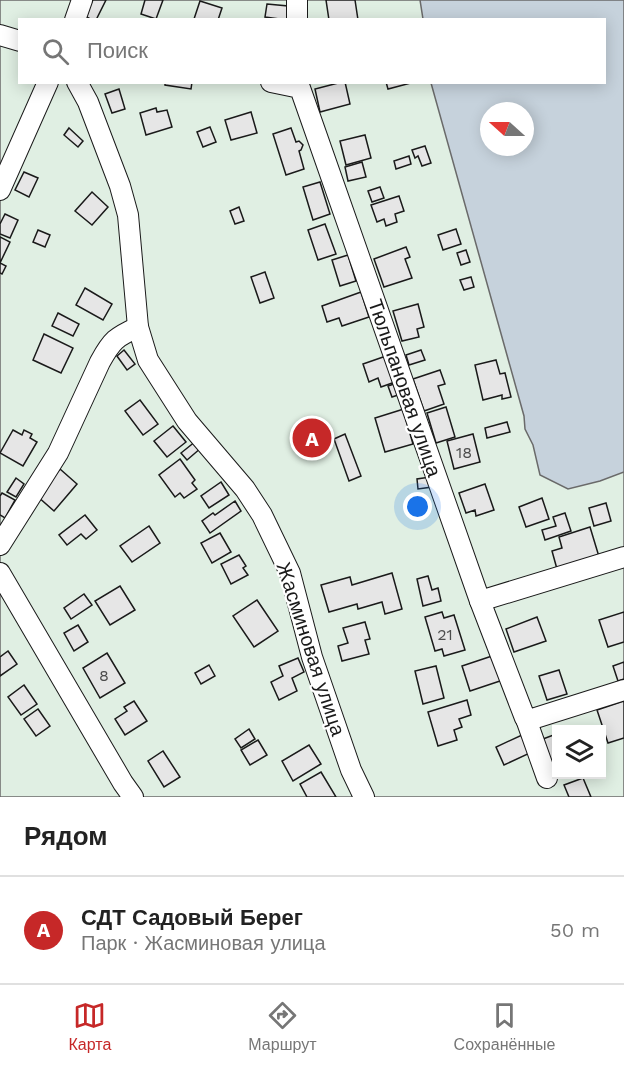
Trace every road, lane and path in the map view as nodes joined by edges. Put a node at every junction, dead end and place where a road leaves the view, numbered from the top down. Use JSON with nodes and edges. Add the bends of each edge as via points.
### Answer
{"nodes":[{"id":1,"x":82,"y":0,"type":"edge"},
{"id":2,"x":297,"y":0,"type":"edge"},
{"id":3,"x":76,"y":18,"type":"edge"},
{"id":4,"x":297,"y":18,"type":"edge"},
{"id":5,"x":0,"y":35,"type":"edge"},
{"id":6,"x":18,"y":40,"type":"edge"},
{"id":7,"x":47,"y":84,"type":"edge"},
{"id":8,"x":78,"y":84,"type":"edge"},
{"id":9,"x":300,"y":85,"type":"edge"},
{"id":10,"x":0,"y":190,"type":"edge"},
{"id":11,"x":138,"y":327,"type":"junction"},
{"id":12,"x":0,"y":544,"type":"edge"},
{"id":13,"x":624,"y":557,"type":"edge"},
{"id":14,"x":0,"y":573,"type":"edge"},
{"id":15,"x":480,"y":601,"type":"junction"},
{"id":16,"x":624,"y":690,"type":"edge"},
{"id":17,"x":526,"y":719,"type":"junction"},
{"id":18,"x":547,"y":778,"type":"dead end"},
{"id":19,"x":133,"y":797,"type":"edge"},
{"id":20,"x":364,"y":797,"type":"edge"}],
"edges":[{"from":1,"to":3,"type":"street"},
{"from":2,"to":4,"type":"street"},
{"from":5,"to":6,"type":"street"},
{"from":7,"to":10,"type":"street"},
{"from":8,"to":11,"type":"street","name":"Жасминовая улица","via":[[128,215]]},
{"from":9,"to":15,"type":"street","name":"Тюльпановая улица"},
{"from":11,"to":12,"type":"street","via":[[119,336],[108,348],[58,453]]},
{"from":11,"to":20,"type":"street","name":"Жасминовая улица","via":[[148,360],[187,421],[245,489],[290,573],[312,657]]},
{"from":13,"to":15,"type":"street"},
{"from":14,"to":19,"type":"street"},
{"from":15,"to":17,"type":"street","name":"Тюльпановая улица"},
{"from":16,"to":17,"type":"street"},
{"from":17,"to":18,"type":"street","name":"Тюльпановая улица"}]}
